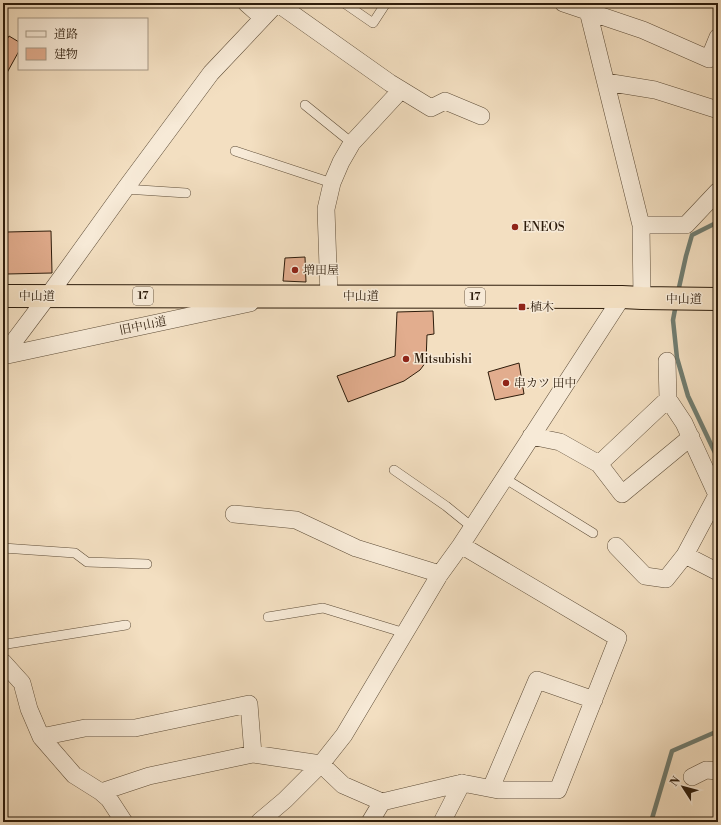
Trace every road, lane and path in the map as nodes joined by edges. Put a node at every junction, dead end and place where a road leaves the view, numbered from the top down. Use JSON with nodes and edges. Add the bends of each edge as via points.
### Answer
{"nodes":[{"id":1,"x":246,"y":3,"type":"edge"},
{"id":2,"x":277,"y":3,"type":"edge"},
{"id":3,"x":344,"y":3,"type":"edge"},
{"id":4,"x":386,"y":3,"type":"edge"},
{"id":5,"x":563,"y":3,"type":"edge"},
{"id":6,"x":589,"y":7,"type":"edge"},
{"id":7,"x":263,"y":18,"type":"junction"},
{"id":8,"x":718,"y":37,"type":"edge"},
{"id":9,"x":606,"y":82,"type":"junction"},
{"id":10,"x":401,"y":90,"type":"junction"},
{"id":11,"x":305,"y":105,"type":"dead end"},
{"id":12,"x":718,"y":110,"type":"edge"},
{"id":13,"x":481,"y":116,"type":"dead end"},
{"id":14,"x":352,"y":143,"type":"junction"},
{"id":15,"x":235,"y":151,"type":"dead end"},
{"id":16,"x":332,"y":183,"type":"junction"},
{"id":17,"x":125,"y":189,"type":"junction"},
{"id":18,"x":718,"y":191,"type":"edge"},
{"id":19,"x":186,"y":193,"type":"dead end"},
{"id":20,"x":641,"y":225,"type":"junction"},
{"id":21,"x":3,"y":296,"type":"edge"},
{"id":22,"x":48,"y":296,"type":"junction"},
{"id":23,"x":283,"y":296,"type":"junction"},
{"id":24,"x":329,"y":296,"type":"junction"},
{"id":25,"x":632,"y":297,"type":"junction"},
{"id":26,"x":718,"y":299,"type":"edge"},
{"id":27,"x":3,"y":356,"type":"edge"},
{"id":28,"x":667,"y":360,"type":"dead end"},
{"id":29,"x":668,"y":398,"type":"junction"},
{"id":30,"x":531,"y":436,"type":"junction"},
{"id":31,"x":691,"y":437,"type":"junction"},
{"id":32,"x":599,"y":464,"type":"junction"},
{"id":33,"x":394,"y":470,"type":"dead end"},
{"id":34,"x":504,"y":478,"type":"junction"},
{"id":35,"x":234,"y":514,"type":"dead end"},
{"id":36,"x":472,"y":527,"type":"junction"},
{"id":37,"x":593,"y":533,"type":"dead end"},
{"id":38,"x":461,"y":545,"type":"junction"},
{"id":39,"x":616,"y":546,"type":"dead end"},
{"id":40,"x":3,"y":548,"type":"edge"},
{"id":41,"x":685,"y":555,"type":"junction"},
{"id":42,"x":147,"y":564,"type":"dead end"},
{"id":43,"x":718,"y":572,"type":"edge"},
{"id":44,"x":440,"y":574,"type":"junction"},
{"id":45,"x":268,"y":617,"type":"dead end"},
{"id":46,"x":126,"y":625,"type":"dead end"},
{"id":47,"x":405,"y":633,"type":"junction"},
{"id":48,"x":3,"y":647,"type":"edge"},
{"id":49,"x":3,"y":662,"type":"edge"},
{"id":50,"x":594,"y":700,"type":"junction"},
{"id":51,"x":41,"y":737,"type":"junction"},
{"id":52,"x":253,"y":754,"type":"junction"},
{"id":53,"x":321,"y":764,"type":"junction"},
{"id":54,"x":718,"y":770,"type":"edge"},
{"id":55,"x":692,"y":777,"type":"dead end"},
{"id":56,"x":462,"y":782,"type":"junction"},
{"id":57,"x":491,"y":788,"type":"junction"},
{"id":58,"x":101,"y":792,"type":"junction"},
{"id":59,"x":382,"y":802,"type":"junction"},
{"id":60,"x":124,"y":822,"type":"edge"},
{"id":61,"x":259,"y":822,"type":"edge"},
{"id":62,"x":370,"y":822,"type":"edge"},
{"id":63,"x":442,"y":822,"type":"edge"}],
"edges":[{"from":1,"to":7,"type":"street"},
{"from":2,"to":7,"type":"street"},
{"from":2,"to":10,"type":"street"},
{"from":3,"to":4,"type":"lane","via":[[373,23]]},
{"from":5,"to":6,"type":"street"},
{"from":6,"to":8,"type":"street","via":[[709,59]]},
{"from":6,"to":9,"type":"street"},
{"from":7,"to":17,"type":"street","via":[[211,73]]},
{"from":9,"to":12,"type":"street","via":[[655,90]]},
{"from":9,"to":20,"type":"street"},
{"from":10,"to":13,"type":"street","via":[[431,108],[446,101]]},
{"from":10,"to":14,"type":"street"},
{"from":11,"to":14,"type":"lane"},
{"from":14,"to":16,"type":"street"},
{"from":15,"to":16,"type":"lane"},
{"from":16,"to":24,"type":"street","via":[[326,209]]},
{"from":17,"to":19,"type":"lane"},
{"from":17,"to":22,"type":"street"},
{"from":18,"to":20,"type":"street","via":[[686,225]]},
{"from":20,"to":25,"type":"street"},
{"from":21,"to":22,"type":"highway","name":"中山道","number":"17"},
{"from":22,"to":23,"type":"highway","name":"中山道","number":"17"},
{"from":22,"to":27,"type":"street"},
{"from":23,"to":24,"type":"highway","name":"中山道","number":"17"},
{"from":23,"to":27,"type":"street","name":"旧中山道"},
{"from":24,"to":25,"type":"highway","name":"中山道","number":"17"},
{"from":25,"to":26,"type":"highway","name":"中山道","number":"17"},
{"from":25,"to":30,"type":"street"},
{"from":28,"to":29,"type":"street"},
{"from":29,"to":31,"type":"street"},
{"from":29,"to":32,"type":"street"},
{"from":30,"to":32,"type":"street","via":[[560,442]]},
{"from":30,"to":34,"type":"street"},
{"from":31,"to":32,"type":"street","via":[[622,494]]},
{"from":31,"to":41,"type":"street","via":[[717,494]]},
{"from":33,"to":36,"type":"lane"},
{"from":34,"to":36,"type":"street"},
{"from":34,"to":37,"type":"lane"},
{"from":35,"to":44,"type":"street","via":[[296,520],[356,548]]},
{"from":36,"to":38,"type":"street"},
{"from":38,"to":44,"type":"street"},
{"from":38,"to":50,"type":"street","via":[[618,638]]},
{"from":39,"to":41,"type":"street","via":[[645,576],[666,579]]},
{"from":40,"to":42,"type":"lane","via":[[75,553],[87,562]]},
{"from":41,"to":43,"type":"street"},
{"from":44,"to":47,"type":"street"},
{"from":45,"to":47,"type":"lane","via":[[323,608]]},
{"from":46,"to":48,"type":"lane","via":[[7,644]]},
{"from":47,"to":53,"type":"street","via":[[344,735]]},
{"from":49,"to":51,"type":"street","via":[[22,683],[29,709]]},
{"from":50,"to":57,"type":"street","via":[[558,790]]},
{"from":50,"to":57,"type":"street","via":[[537,680]]},
{"from":51,"to":52,"type":"street","via":[[85,728],[135,728],[249,704]]},
{"from":51,"to":58,"type":"street","via":[[74,775]]},
{"from":52,"to":53,"type":"street"},
{"from":52,"to":58,"type":"street","via":[[149,776]]},
{"from":53,"to":59,"type":"street","via":[[343,785]]},
{"from":53,"to":61,"type":"street"},
{"from":54,"to":55,"type":"street","via":[[706,770]]},
{"from":56,"to":57,"type":"street"},
{"from":56,"to":59,"type":"street"},
{"from":56,"to":63,"type":"street"},
{"from":58,"to":60,"type":"street","via":[[109,799]]},
{"from":59,"to":62,"type":"street"}]}
